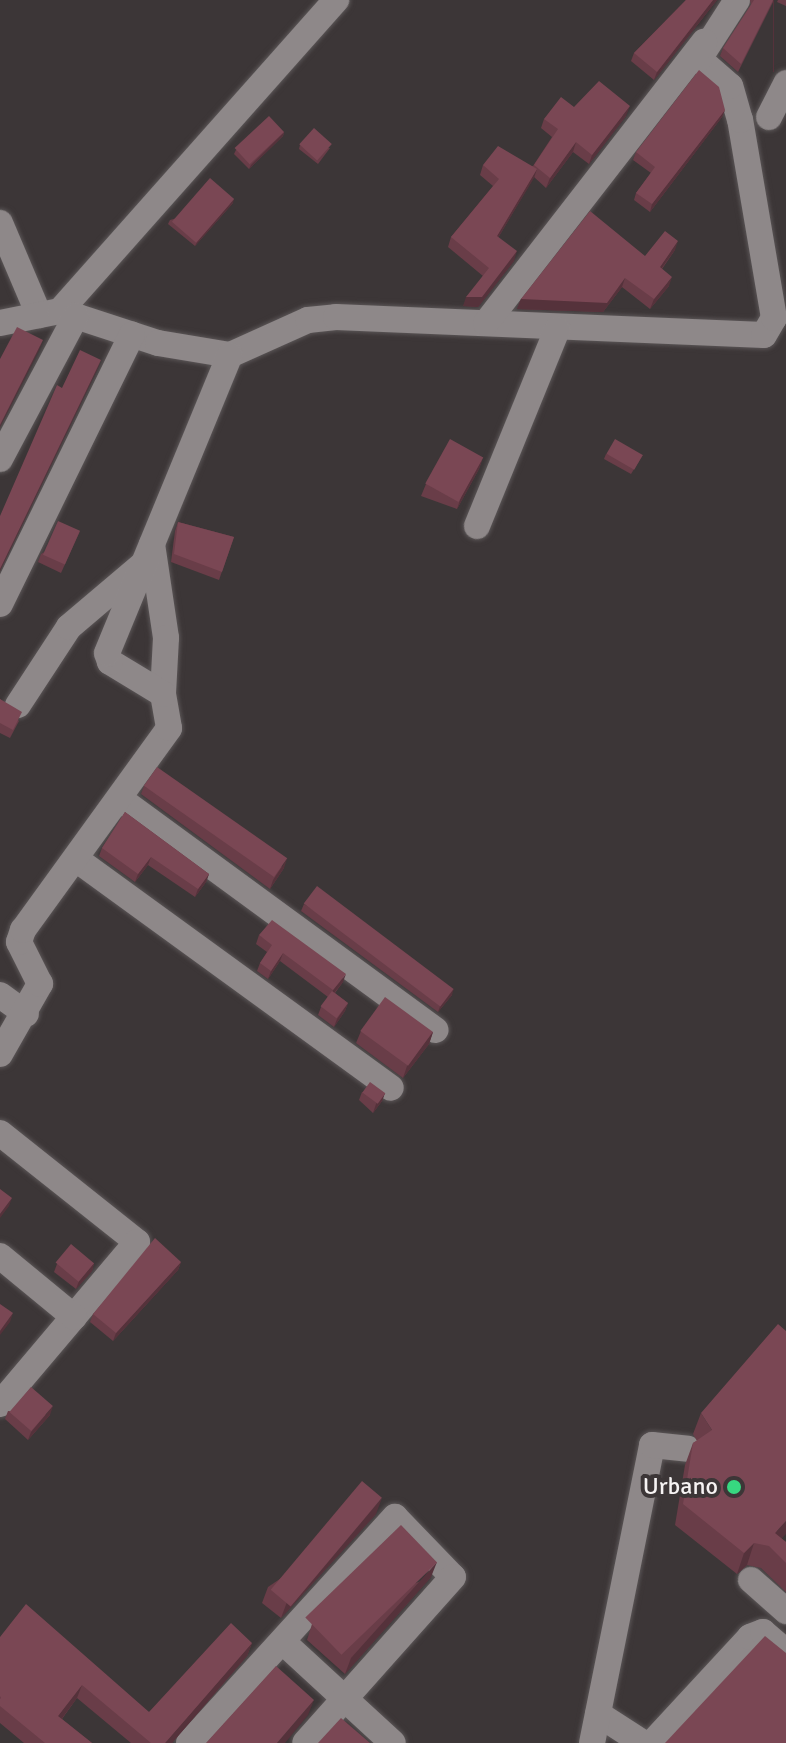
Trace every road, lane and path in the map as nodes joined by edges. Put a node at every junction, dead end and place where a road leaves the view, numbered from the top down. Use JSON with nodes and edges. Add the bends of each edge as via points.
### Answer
{"nodes":[{"id":1,"x":336,"y":0,"type":"edge"},
{"id":2,"x":737,"y":0,"type":"edge"},
{"id":3,"x":786,"y":83,"type":"edge"},
{"id":4,"x":769,"y":117,"type":"dead end"},
{"id":5,"x":0,"y":223,"type":"edge"},
{"id":6,"x":58,"y":314,"type":"junction"},
{"id":7,"x":0,"y":323,"type":"edge"},
{"id":8,"x":486,"y":323,"type":"junction"},
{"id":9,"x":557,"y":330,"type":"junction"},
{"id":10,"x":132,"y":335,"type":"junction"},
{"id":11,"x":230,"y":355,"type":"junction"},
{"id":12,"x":0,"y":459,"type":"edge"},
{"id":13,"x":477,"y":526,"type":"dead end"},
{"id":14,"x":148,"y":554,"type":"junction"},
{"id":15,"x":0,"y":604,"type":"edge"},
{"id":16,"x":163,"y":694,"type":"junction"},
{"id":17,"x":18,"y":705,"type":"edge"},
{"id":18,"x":120,"y":799,"type":"junction"},
{"id":19,"x":76,"y":859,"type":"junction"},
{"id":20,"x":0,"y":995,"type":"edge"},
{"id":21,"x":26,"y":1014,"type":"junction"},
{"id":22,"x":436,"y":1030,"type":"edge"},
{"id":23,"x":0,"y":1054,"type":"edge"},
{"id":24,"x":391,"y":1088,"type":"dead end"},
{"id":25,"x":0,"y":1133,"type":"edge"},
{"id":26,"x":0,"y":1256,"type":"edge"},
{"id":27,"x":74,"y":1317,"type":"junction"},
{"id":28,"x":9,"y":1376,"type":"edge"},
{"id":29,"x":0,"y":1404,"type":"edge"},
{"id":30,"x":688,"y":1449,"type":"edge"},
{"id":31,"x":751,"y":1580,"type":"dead end"},
{"id":32,"x":786,"y":1611,"type":"edge"},
{"id":33,"x":283,"y":1642,"type":"junction"},
{"id":34,"x":786,"y":1652,"type":"edge"},
{"id":35,"x":345,"y":1698,"type":"junction"},
{"id":36,"x":598,"y":1714,"type":"junction"},
{"id":37,"x":189,"y":1743,"type":"edge"},
{"id":38,"x":305,"y":1743,"type":"edge"},
{"id":39,"x":393,"y":1743,"type":"edge"},
{"id":40,"x":592,"y":1743,"type":"edge"},
{"id":41,"x":643,"y":1743,"type":"edge"},
{"id":42,"x":652,"y":1743,"type":"edge"}],
"edges":[{"from":1,"to":6,"type":"street"},
{"from":2,"to":8,"type":"street"},
{"from":2,"to":9,"type":"street","via":[[699,59],[730,86],[740,120],[771,330],[757,336]]},
{"from":3,"to":4,"type":"street"},
{"from":5,"to":6,"type":"street"},
{"from":6,"to":7,"type":"street"},
{"from":6,"to":10,"type":"street"},
{"from":6,"to":12,"type":"street"},
{"from":8,"to":9,"type":"street"},
{"from":8,"to":11,"type":"street","via":[[321,317]]},
{"from":9,"to":13,"type":"street"},
{"from":10,"to":11,"type":"street"},
{"from":10,"to":15,"type":"street"},
{"from":11,"to":14,"type":"street"},
{"from":14,"to":16,"type":"street","via":[[166,638]]},
{"from":14,"to":16,"type":"street","via":[[107,657]]},
{"from":14,"to":17,"type":"street","via":[[69,627]]},
{"from":16,"to":18,"type":"street","via":[[169,728]]},
{"from":18,"to":19,"type":"street"},
{"from":18,"to":22,"type":"street"},
{"from":19,"to":21,"type":"street","via":[[21,936],[40,984]]},
{"from":19,"to":24,"type":"street"},
{"from":20,"to":21,"type":"street"},
{"from":21,"to":23,"type":"street"},
{"from":25,"to":27,"type":"street","via":[[137,1242]]},
{"from":26,"to":27,"type":"street"},
{"from":27,"to":28,"type":"street"},
{"from":28,"to":29,"type":"street"},
{"from":30,"to":36,"type":"street","via":[[652,1445]]},
{"from":31,"to":32,"type":"street"},
{"from":33,"to":35,"type":"street"},
{"from":33,"to":35,"type":"street","via":[[395,1517],[453,1577]]},
{"from":33,"to":37,"type":"street"},
{"from":34,"to":42,"type":"street","via":[[763,1632],[750,1637]]},
{"from":35,"to":38,"type":"street"},
{"from":35,"to":39,"type":"street"},
{"from":36,"to":40,"type":"street"},
{"from":36,"to":41,"type":"street"}]}
